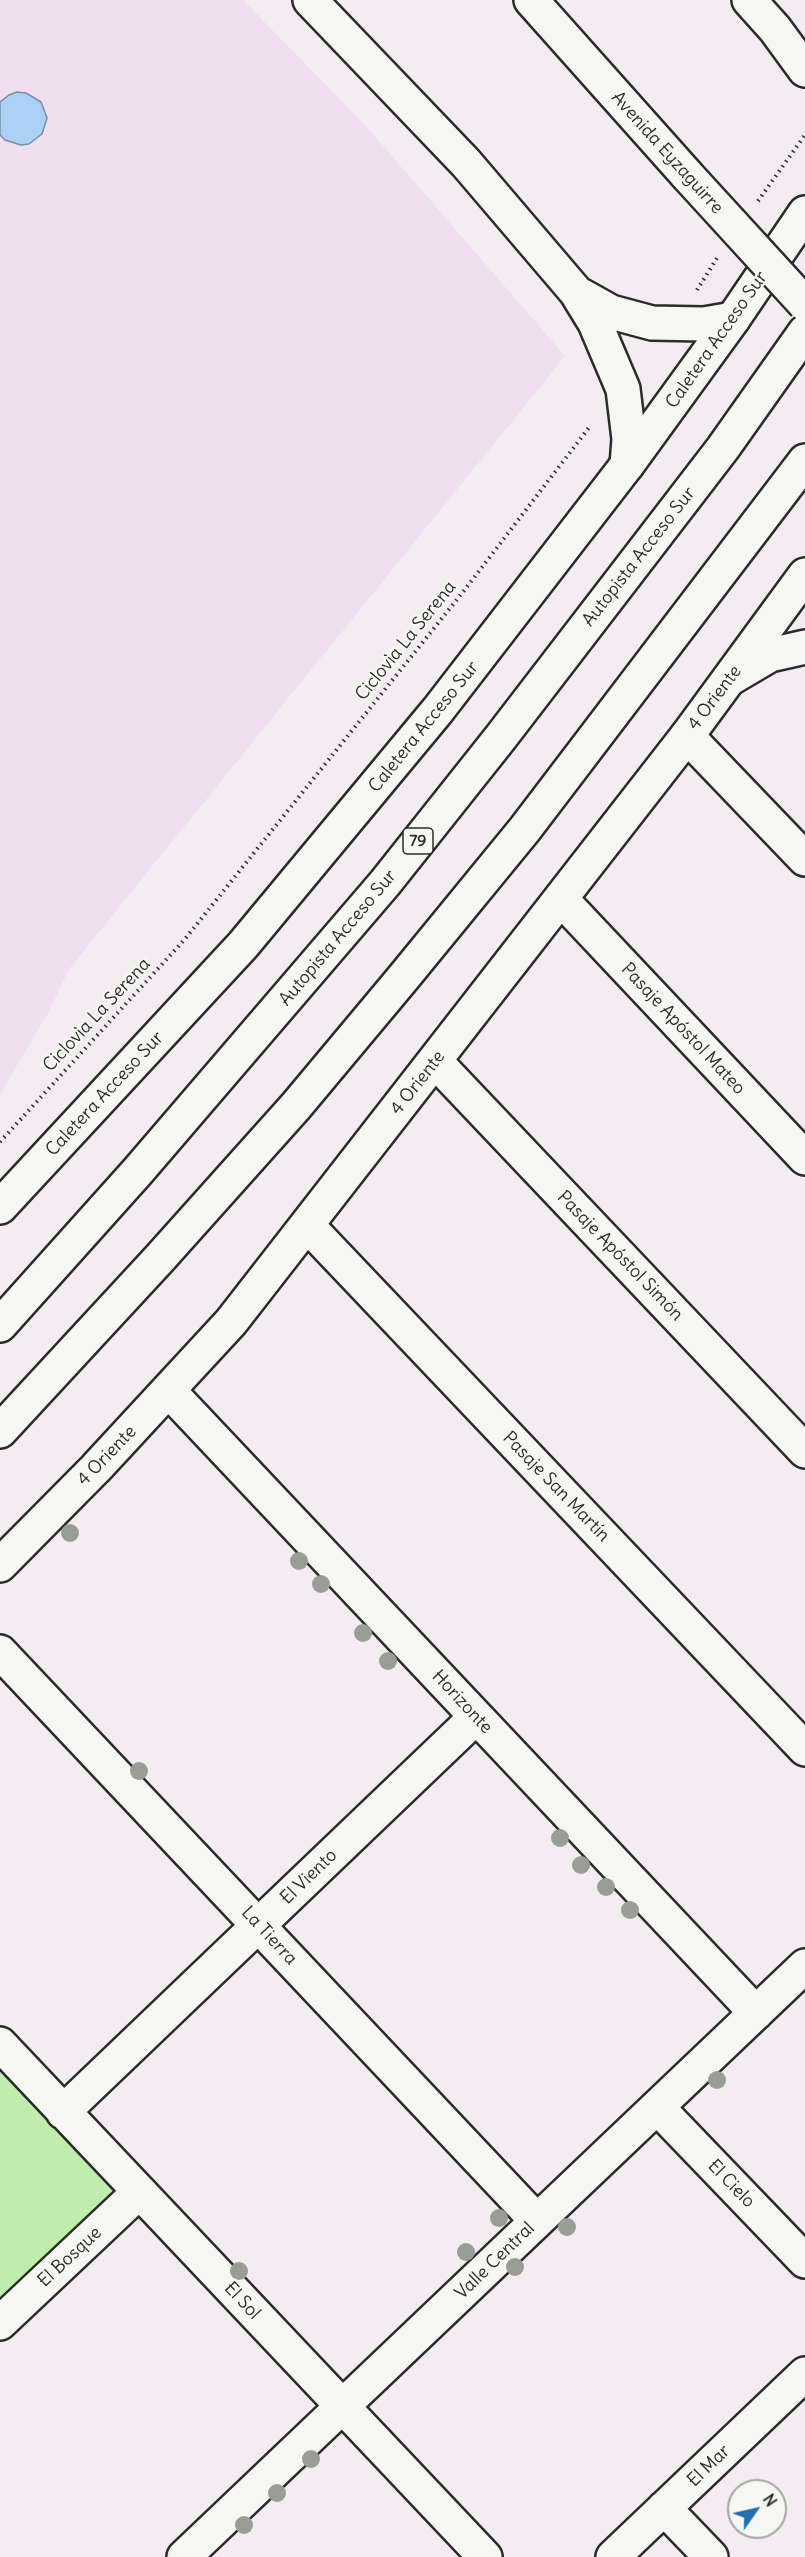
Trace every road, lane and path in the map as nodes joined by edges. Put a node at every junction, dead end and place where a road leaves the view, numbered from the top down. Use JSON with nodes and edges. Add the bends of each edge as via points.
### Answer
{"nodes":[{"id":1,"x":310,"y":0,"type":"edge"},
{"id":2,"x":531,"y":0,"type":"edge"},
{"id":3,"x":749,"y":0,"type":"edge"},
{"id":4,"x":775,"y":29,"type":"junction"},
{"id":5,"x":805,"y":41,"type":"edge"},
{"id":6,"x":805,"y":70,"type":"edge"},
{"id":7,"x":805,"y":135,"type":"edge"},
{"id":8,"x":752,"y":210,"type":"dead end"},
{"id":9,"x":805,"y":213,"type":"edge"},
{"id":10,"x":718,"y":256,"type":"dead end"},
{"id":11,"x":576,"y":292,"type":"junction"},
{"id":12,"x":805,"y":304,"type":"edge"},
{"id":13,"x":733,"y":319,"type":"junction"},
{"id":14,"x":674,"y":325,"type":"junction"},
{"id":15,"x":805,"y":332,"type":"edge"},
{"id":16,"x":623,"y":388,"type":"junction"},
{"id":17,"x":805,"y":461,"type":"edge"},
{"id":18,"x":627,"y":465,"type":"junction"},
{"id":19,"x":805,"y":574,"type":"edge"},
{"id":20,"x":805,"y":647,"type":"edge"},
{"id":21,"x":730,"y":678,"type":"junction"},
{"id":22,"x":687,"y":736,"type":"junction"},
{"id":23,"x":805,"y":859,"type":"edge"},
{"id":24,"x":561,"y":899,"type":"junction"},
{"id":25,"x":435,"y":1061,"type":"junction"},
{"id":26,"x":0,"y":1142,"type":"edge"},
{"id":27,"x":805,"y":1158,"type":"edge"},
{"id":28,"x":0,"y":1208,"type":"edge"},
{"id":29,"x":308,"y":1226,"type":"junction"},
{"id":30,"x":0,"y":1325,"type":"edge"},
{"id":31,"x":169,"y":1391,"type":"junction"},
{"id":32,"x":0,"y":1431,"type":"edge"},
{"id":33,"x":805,"y":1451,"type":"edge"},
{"id":34,"x":0,"y":1565,"type":"edge"},
{"id":35,"x":0,"y":1652,"type":"edge"},
{"id":36,"x":476,"y":1717,"type":"junction"},
{"id":37,"x":805,"y":1749,"type":"edge"},
{"id":38,"x":258,"y":1925,"type":"junction"},
{"id":39,"x":805,"y":1966,"type":"edge"},
{"id":40,"x":756,"y":2013,"type":"junction"},
{"id":41,"x":0,"y":2044,"type":"edge"},
{"id":42,"x":657,"y":2107,"type":"junction"},
{"id":43,"x":63,"y":2112,"type":"junction"},
{"id":44,"x":139,"y":2192,"type":"junction"},
{"id":45,"x":537,"y":2221,"type":"junction"},
{"id":46,"x":805,"y":2261,"type":"edge"},
{"id":47,"x":0,"y":2323,"type":"edge"},
{"id":48,"x":805,"y":2374,"type":"edge"},
{"id":49,"x":342,"y":2406,"type":"junction"},
{"id":50,"x":664,"y":2508,"type":"junction"},
{"id":51,"x":184,"y":2557,"type":"edge"},
{"id":52,"x":485,"y":2557,"type":"edge"},
{"id":53,"x":613,"y":2557,"type":"edge"},
{"id":54,"x":711,"y":2557,"type":"edge"}],
"edges":[{"from":1,"to":11,"type":"main road","via":[[466,163]]},
{"from":2,"to":12,"type":"main road","name":"Avenida Eyzaguirre","bridge":true},
{"from":3,"to":4,"type":"main road"},
{"from":4,"to":5,"type":"main road"},
{"from":4,"to":6,"type":"main road"},
{"from":7,"to":8,"type":"path"},
{"from":9,"to":13,"type":"main road","name":"Caletera Acceso Sur"},
{"from":10,"to":14,"type":"path"},
{"from":11,"to":14,"type":"main road","via":[[611,312]]},
{"from":11,"to":16,"type":"main road","via":[[595,323]]},
{"from":13,"to":14,"type":"main road"},
{"from":13,"to":18,"type":"main road","name":"Caletera Acceso Sur"},
{"from":15,"to":30,"type":"main road","name":"Autopista Acceso Sur","number":"79","via":[[716,457],[385,883]]},
{"from":16,"to":18,"type":"main road","via":[[629,439]]},
{"from":16,"to":26,"type":"path","name":"Ciclovìa La Serena","via":[[185,939]]},
{"from":17,"to":32,"type":"main road","via":[[525,829],[403,978],[296,1106]]},
{"from":18,"to":28,"type":"main road","name":"Caletera Acceso Sur","via":[[342,828],[243,945]]},
{"from":19,"to":21,"type":"main road","name":"4 Oriente"},
{"from":20,"to":21,"type":"main road","via":[[770,656]]},
{"from":21,"to":22,"type":"main road","name":"4 Oriente"},
{"from":22,"to":23,"type":"main road"},
{"from":22,"to":24,"type":"main road","name":"4 Oriente"},
{"from":24,"to":25,"type":"main road","name":"4 Oriente"},
{"from":24,"to":27,"type":"main road","name":"Pasaje Apóstol Mateo"},
{"from":25,"to":29,"type":"main road","name":"4 Oriente"},
{"from":25,"to":33,"type":"main road","name":"Pasaje Apóstol Simón"},
{"from":29,"to":31,"type":"main road","name":"4 Oriente"},
{"from":29,"to":37,"type":"main road","name":"Pasaje San Martín"},
{"from":31,"to":34,"type":"main road","name":"4 Oriente"},
{"from":31,"to":36,"type":"main road","name":"Horizonte"},
{"from":35,"to":38,"type":"main road","name":"La Tierra"},
{"from":36,"to":38,"type":"main road","name":"El Viento"},
{"from":36,"to":40,"type":"main road","name":"Horizonte"},
{"from":38,"to":43,"type":"main road","name":"El Viento"},
{"from":38,"to":45,"type":"main road","name":"La Tierra"},
{"from":39,"to":40,"type":"main road","name":"Valle Central"},
{"from":40,"to":42,"type":"main road","name":"Valle Central"},
{"from":41,"to":43,"type":"main road","name":"El Sol"},
{"from":42,"to":45,"type":"main road","name":"Valle Central"},
{"from":42,"to":46,"type":"main road","name":"El Cielo"},
{"from":43,"to":44,"type":"main road","name":"El Sol"},
{"from":44,"to":47,"type":"main road","name":"El Bosque"},
{"from":44,"to":49,"type":"main road","name":"El Sol"},
{"from":45,"to":49,"type":"main road","name":"Valle Central"},
{"from":48,"to":50,"type":"main road","name":"El Mar"},
{"from":49,"to":51,"type":"main road","name":"Valle Central"},
{"from":49,"to":52,"type":"main road","name":"El Sol"},
{"from":50,"to":53,"type":"main road","name":"El Mar"},
{"from":50,"to":54,"type":"main road"}]}
